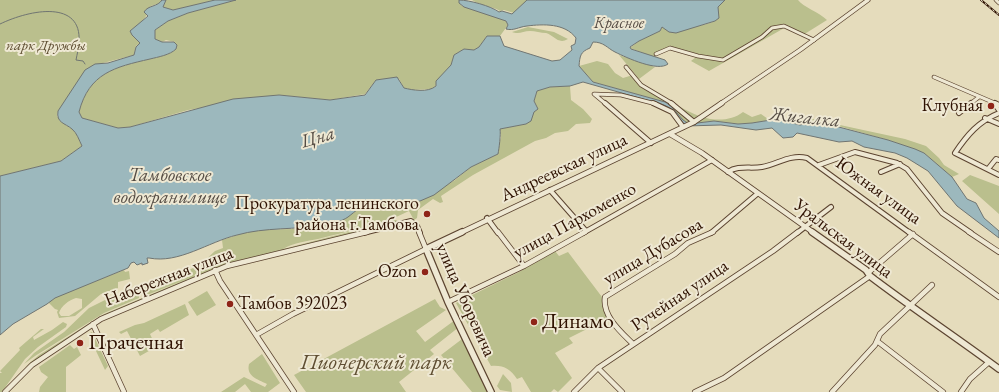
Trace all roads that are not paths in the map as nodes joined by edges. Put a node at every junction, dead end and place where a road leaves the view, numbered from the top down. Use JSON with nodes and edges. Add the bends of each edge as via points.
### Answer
{"nodes":[{"id":1,"x":868,"y":0,"type":"edge"},
{"id":2,"x":996,"y":0,"type":"edge"},
{"id":3,"x":999,"y":3,"type":"edge"},
{"id":4,"x":814,"y":40,"type":"junction"},
{"id":5,"x":656,"y":54,"type":"dead end"},
{"id":6,"x":626,"y":66,"type":"dead end"},
{"id":7,"x":934,"y":77,"type":"dead end"},
{"id":8,"x":979,"y":96,"type":"junction"},
{"id":9,"x":999,"y":105,"type":"edge"},
{"id":10,"x":999,"y":110,"type":"edge"},
{"id":11,"x":959,"y":113,"type":"dead end"},
{"id":12,"x":999,"y":113,"type":"edge"},
{"id":13,"x":985,"y":118,"type":"junction"},
{"id":14,"x":692,"y":123,"type":"junction"},
{"id":15,"x":999,"y":124,"type":"edge"},
{"id":16,"x":684,"y":126,"type":"junction"},
{"id":17,"x":670,"y":134,"type":"junction"},
{"id":18,"x":651,"y":143,"type":"junction"},
{"id":19,"x":712,"y":160,"type":"junction"},
{"id":20,"x":999,"y":160,"type":"edge"},
{"id":21,"x":900,"y":164,"type":"junction"},
{"id":22,"x":819,"y":165,"type":"junction"},
{"id":23,"x":988,"y":169,"type":"junction"},
{"id":24,"x":728,"y":172,"type":"junction"},
{"id":25,"x":881,"y":172,"type":"dead end"},
{"id":26,"x":999,"y":175,"type":"edge"},
{"id":27,"x":550,"y":190,"type":"junction"},
{"id":28,"x":757,"y":194,"type":"junction"},
{"id":29,"x":831,"y":207,"type":"dead end"},
{"id":30,"x":488,"y":218,"type":"junction"},
{"id":31,"x":411,"y":221,"type":"joint"},
{"id":32,"x":804,"y":227,"type":"junction"},
{"id":33,"x":586,"y":231,"type":"junction"},
{"id":34,"x":913,"y":234,"type":"junction"},
{"id":35,"x":426,"y":249,"type":"junction"},
{"id":36,"x":999,"y":252,"type":"edge"},
{"id":37,"x":524,"y":266,"type":"junction"},
{"id":38,"x":215,"y":270,"type":"junction"},
{"id":39,"x":870,"y":274,"type":"junction"},
{"id":40,"x":932,"y":285,"type":"dead end"},
{"id":41,"x":999,"y":297,"type":"edge"},
{"id":42,"x":448,"y":302,"type":"junction"},
{"id":43,"x":908,"y":306,"type":"junction"},
{"id":44,"x":93,"y":324,"type":"junction"},
{"id":45,"x":256,"y":336,"type":"junction"},
{"id":46,"x":877,"y":341,"type":"junction"},
{"id":47,"x":632,"y":344,"type":"junction"},
{"id":48,"x":989,"y":362,"type":"junction"},
{"id":49,"x":598,"y":368,"type":"junction"},
{"id":50,"x":999,"y":369,"type":"edge"},
{"id":51,"x":5,"y":392,"type":"edge"},
{"id":52,"x":124,"y":392,"type":"edge"},
{"id":53,"x":294,"y":392,"type":"edge"},
{"id":54,"x":491,"y":392,"type":"edge"},
{"id":55,"x":574,"y":392,"type":"edge"},
{"id":56,"x":622,"y":392,"type":"edge"},
{"id":57,"x":695,"y":392,"type":"edge"},
{"id":58,"x":832,"y":392,"type":"edge"},
{"id":59,"x":943,"y":392,"type":"edge"},
{"id":60,"x":961,"y":392,"type":"edge"}],
"edges":[{"from":1,"to":4,"type":"street","name":"Андреевская улица"},
{"from":2,"to":3,"type":"street"},
{"from":4,"to":5,"type":"street","via":[[779,26],[723,60],[670,48]]},
{"from":4,"to":14,"type":"street","name":"Андреевская улица"},
{"from":6,"to":14,"type":"street","via":[[641,85],[676,106]]},
{"from":7,"to":8,"type":"street"},
{"from":8,"to":9,"type":"street"},
{"from":8,"to":11,"type":"street"},
{"from":9,"to":10,"type":"street","via":[[996,106]]},
{"from":12,"to":13,"type":"street"},
{"from":13,"to":15,"type":"street"},
{"from":13,"to":23,"type":"street","via":[[966,137],[955,153]]},
{"from":14,"to":16,"type":"street","name":"Андреевская улица"},
{"from":16,"to":17,"type":"street","name":"Андреевская улица"},
{"from":16,"to":18,"type":"street","via":[[672,112],[661,107],[607,92],[594,94]]},
{"from":17,"to":18,"type":"street","name":"Андреевская улица"},
{"from":17,"to":19,"type":"street","name":"Уральская улица"},
{"from":18,"to":27,"type":"street","name":"Андреевская улица"},
{"from":19,"to":24,"type":"street","name":"Уральская улица"},
{"from":19,"to":33,"type":"street","name":"улица Пархоменко"},
{"from":20,"to":23,"type":"street","via":[[996,159]]},
{"from":21,"to":22,"type":"street","via":[[855,152]]},
{"from":21,"to":25,"type":"street"},
{"from":21,"to":36,"type":"street","via":[[907,169],[942,213]]},
{"from":22,"to":24,"type":"street","name":"Южная улица","via":[[807,158],[794,155],[762,167],[733,168]]},
{"from":22,"to":34,"type":"street","name":"Южная улица"},
{"from":23,"to":26,"type":"street"},
{"from":24,"to":28,"type":"street","name":"Уральская улица"},
{"from":27,"to":30,"type":"street","name":"Андреевская улица"},
{"from":27,"to":33,"type":"street"},
{"from":28,"to":32,"type":"street","name":"Уральская улица"},
{"from":28,"to":47,"type":"street","name":"улица Дубасова","via":[[713,232],[688,242],[658,266],[638,275],[605,297],[604,304],[609,316]]},
{"from":29,"to":32,"type":"street","name":"Ручейная улица"},
{"from":30,"to":35,"type":"street","name":"Андреевская улица"},
{"from":30,"to":37,"type":"street"},
{"from":31,"to":35,"type":"street","name":"улица Уборевича","via":[[417,226]]},
{"from":31,"to":38,"type":"street","name":"Набережная улица"},
{"from":32,"to":39,"type":"street","name":"Уральская улица"},
{"from":32,"to":47,"type":"street","name":"Ручейная улица","via":[[773,251]]},
{"from":33,"to":37,"type":"street","name":"улица Пархоменко"},
{"from":34,"to":39,"type":"street"},
{"from":34,"to":41,"type":"street","name":"Южная улица"},
{"from":35,"to":42,"type":"street","name":"улица Уборевича"},
{"from":35,"to":45,"type":"street","name":"Андреевская улица","via":[[298,311]]},
{"from":37,"to":42,"type":"street","name":"улица Пархоменко"},
{"from":38,"to":44,"type":"street","name":"Набережная улица"},
{"from":38,"to":45,"type":"street"},
{"from":39,"to":43,"type":"street","name":"Уральская улица"},
{"from":39,"to":57,"type":"street","via":[[724,378]]},
{"from":40,"to":43,"type":"street"},
{"from":42,"to":54,"type":"street","name":"улица Уборевича"},
{"from":43,"to":46,"type":"street","via":[[880,334]]},
{"from":43,"to":48,"type":"street","name":"Уральская улица"},
{"from":44,"to":51,"type":"street","name":"Набережная улица","via":[[32,365]]},
{"from":44,"to":52,"type":"street"},
{"from":45,"to":53,"type":"street"},
{"from":46,"to":58,"type":"street"},
{"from":46,"to":59,"type":"street"},
{"from":47,"to":49,"type":"street","name":"Ручейная улица"},
{"from":48,"to":50,"type":"street","name":"Уральская улица"},
{"from":48,"to":60,"type":"street","via":[[970,379]]},
{"from":49,"to":55,"type":"street","name":"Ручейная улица"},
{"from":49,"to":56,"type":"street"}]}
